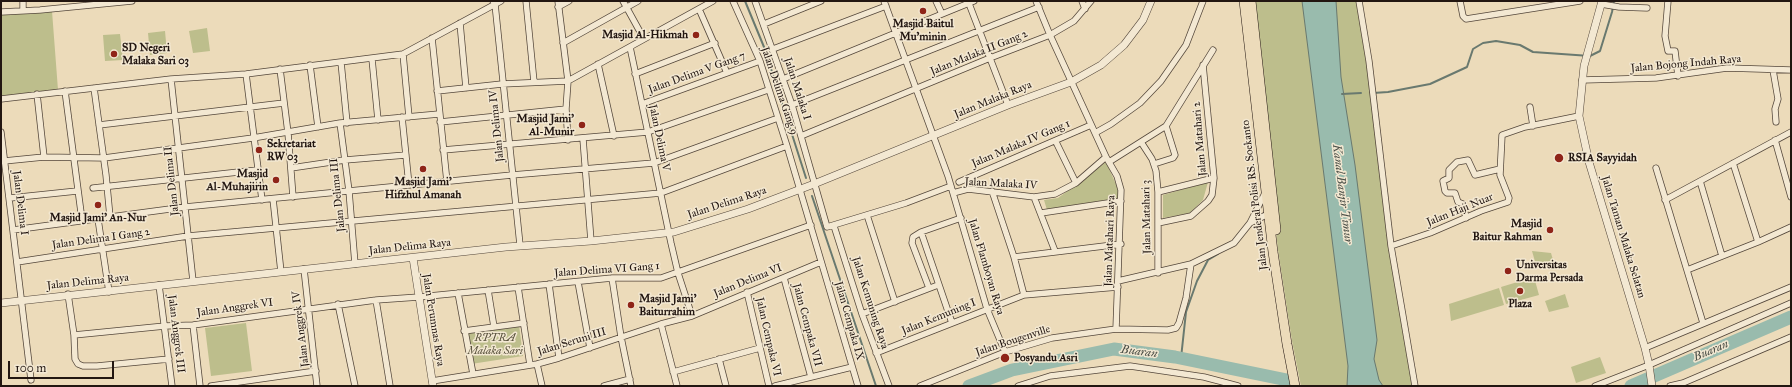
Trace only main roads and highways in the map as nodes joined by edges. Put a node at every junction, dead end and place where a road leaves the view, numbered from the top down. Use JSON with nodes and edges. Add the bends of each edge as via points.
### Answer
{"nodes":[{"id":1,"x":1244,"y":1,"type":"edge"},
{"id":2,"x":1251,"y":1,"type":"edge"},
{"id":3,"x":1292,"y":358,"type":"junction"},
{"id":4,"x":1295,"y":386,"type":"edge"},
{"id":5,"x":1301,"y":386,"type":"edge"}],
"edges":[{"from":1,"to":3,"type":"main road","name":"Jalan Jenderal Polisi RS. Soekanto","via":[[1266,192],[1265,215]]},
{"from":2,"to":3,"type":"main road","name":"Jalan Jenderal Polisi RS. Soekanto"},
{"from":3,"to":4,"type":"main road","name":"Jalan Jenderal Polisi RS. Soekanto"},
{"from":3,"to":5,"type":"main road","name":"Jalan Jenderal Polisi RS. Soekanto"}]}
